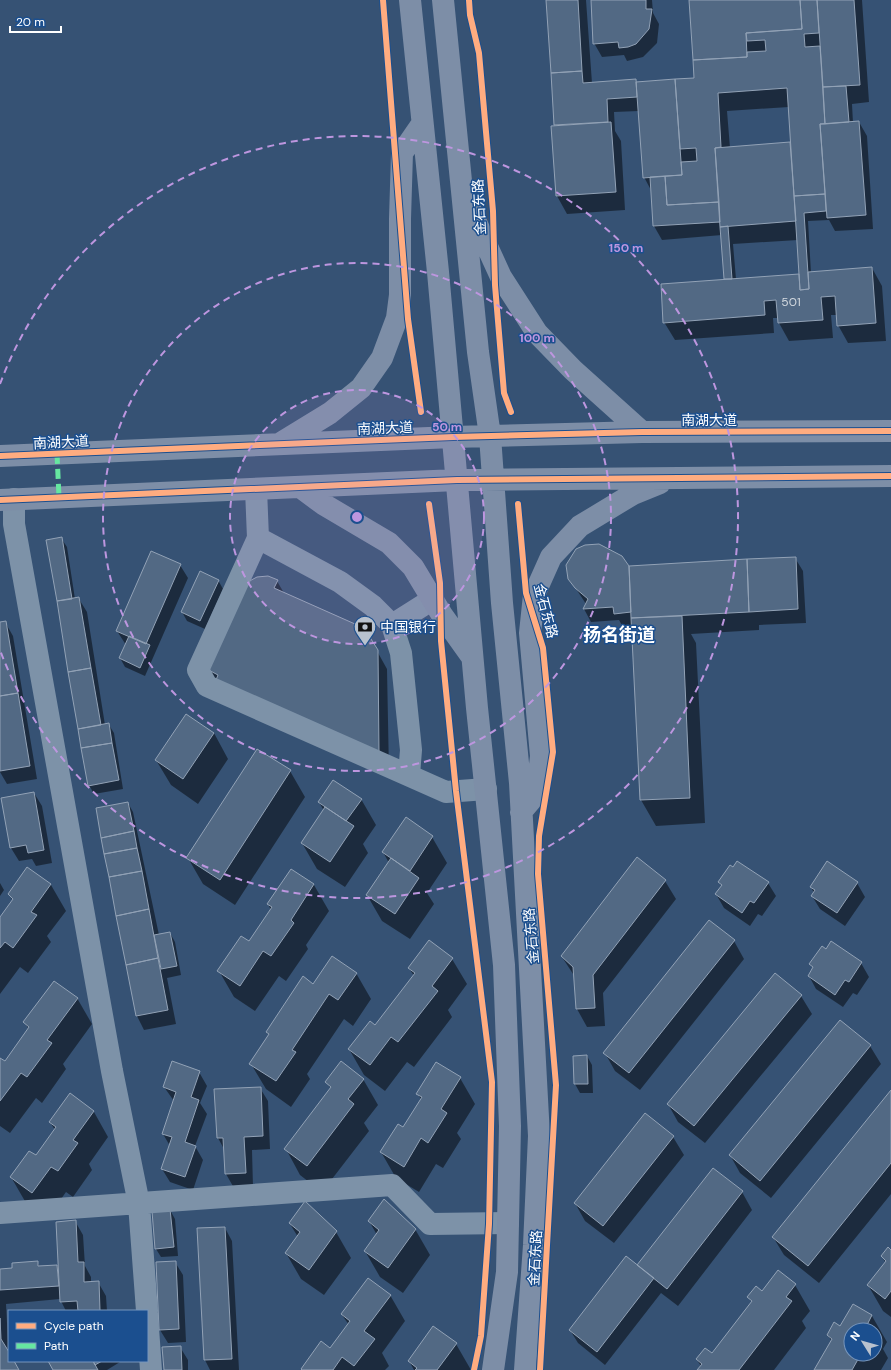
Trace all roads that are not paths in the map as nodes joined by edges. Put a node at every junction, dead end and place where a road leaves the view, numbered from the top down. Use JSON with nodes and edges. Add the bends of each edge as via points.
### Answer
{"nodes":[{"id":1,"x":410,"y":0,"type":"edge"},
{"id":2,"x":443,"y":0,"type":"edge"},
{"id":3,"x":422,"y":124,"type":"junction"},
{"id":4,"x":462,"y":190,"type":"junction"},
{"id":5,"x":891,"y":431,"type":"edge"},
{"id":6,"x":642,"y":432,"type":"junction"},
{"id":7,"x":490,"y":436,"type":"junction"},
{"id":8,"x":453,"y":437,"type":"junction"},
{"id":9,"x":280,"y":444,"type":"junction"},
{"id":10,"x":0,"y":456,"type":"edge"},
{"id":11,"x":891,"y":476,"type":"edge"},
{"id":12,"x":671,"y":478,"type":"junction"},
{"id":13,"x":457,"y":480,"type":"junction"},
{"id":14,"x":493,"y":480,"type":"junction"},
{"id":15,"x":300,"y":487,"type":"junction"},
{"id":16,"x":256,"y":489,"type":"junction"},
{"id":17,"x":7,"y":499,"type":"edge"},
{"id":18,"x":258,"y":538,"type":"junction"},
{"id":19,"x":433,"y":600,"type":"junction"},
{"id":20,"x":392,"y":625,"type":"junction"},
{"id":21,"x":473,"y":658,"type":"junction"},
{"id":22,"x":408,"y":775,"type":"junction"},
{"id":23,"x":486,"y":789,"type":"junction"},
{"id":24,"x":521,"y":812,"type":"junction"},
{"id":25,"x":139,"y":1204,"type":"junction"},
{"id":26,"x":0,"y":1213,"type":"edge"},
{"id":27,"x":508,"y":1224,"type":"junction"},
{"id":28,"x":147,"y":1310,"type":"edge"},
{"id":29,"x":148,"y":1328,"type":"edge"},
{"id":30,"x":151,"y":1370,"type":"edge"},
{"id":31,"x":493,"y":1370,"type":"edge"},
{"id":32,"x":525,"y":1370,"type":"edge"}],
"edges":[{"from":1,"to":3,"type":"main road","name":"金石东路"},
{"from":2,"to":4,"type":"main road","name":"金石东路"},
{"from":3,"to":8,"type":"main road","name":"金石东路"},
{"from":3,"to":9,"type":"main road","via":[[402,153],[400,295],[397,318],[382,358],[361,388],[330,413]]},
{"from":4,"to":6,"type":"main road","via":[[501,276],[537,333],[573,370]]},
{"from":4,"to":7,"type":"main road","name":"金石东路","via":[[478,352]]},
{"from":5,"to":6,"type":"main road","name":"南湖大道"},
{"from":6,"to":7,"type":"main road","name":"南湖大道"},
{"from":7,"to":8,"type":"main road","name":"南湖大道"},
{"from":7,"to":14,"type":"main road","name":"金石东路"},
{"from":8,"to":9,"type":"main road","name":"南湖大道"},
{"from":8,"to":13,"type":"main road","name":"金石东路"},
{"from":9,"to":10,"type":"main road","name":"南湖大道"},
{"from":11,"to":12,"type":"main road"},
{"from":12,"to":14,"type":"main road"},
{"from":12,"to":24,"type":"main road","via":[[633,494],[580,526],[551,557],[534,595],[530,633],[541,756],[537,793]]},
{"from":13,"to":14,"type":"main road"},
{"from":13,"to":15,"type":"main road"},
{"from":13,"to":21,"type":"main road","name":"金石东路"},
{"from":14,"to":24,"type":"main road","name":"金石东路"},
{"from":15,"to":16,"type":"main road"},
{"from":15,"to":19,"type":"main road","via":[[323,504],[389,543],[413,567]]},
{"from":16,"to":17,"type":"main road"},
{"from":16,"to":18,"type":"street"},
{"from":17,"to":25,"type":"street","via":[[23,571],[112,1071]]},
{"from":18,"to":20,"type":"street","via":[[340,582],[373,606]]},
{"from":18,"to":22,"type":"street","via":[[198,670],[206,686]]},
{"from":19,"to":20,"type":"street"},
{"from":19,"to":21,"type":"main road"},
{"from":20,"to":22,"type":"street","via":[[401,653],[411,750]]},
{"from":21,"to":23,"type":"main road","name":"金石东路"},
{"from":22,"to":23,"type":"street","via":[[446,792]]},
{"from":23,"to":27,"type":"main road","name":"金石东路","via":[[504,965],[510,1126]]},
{"from":24,"to":32,"type":"main road","name":"金石东路","via":[[539,1136]]},
{"from":25,"to":26,"type":"street"},
{"from":25,"to":27,"type":"street","via":[[392,1185],[430,1224]]},
{"from":25,"to":28,"type":"street"},
{"from":27,"to":31,"type":"main road","name":"金石东路","via":[[507,1272]]},
{"from":29,"to":30,"type":"street"}]}
